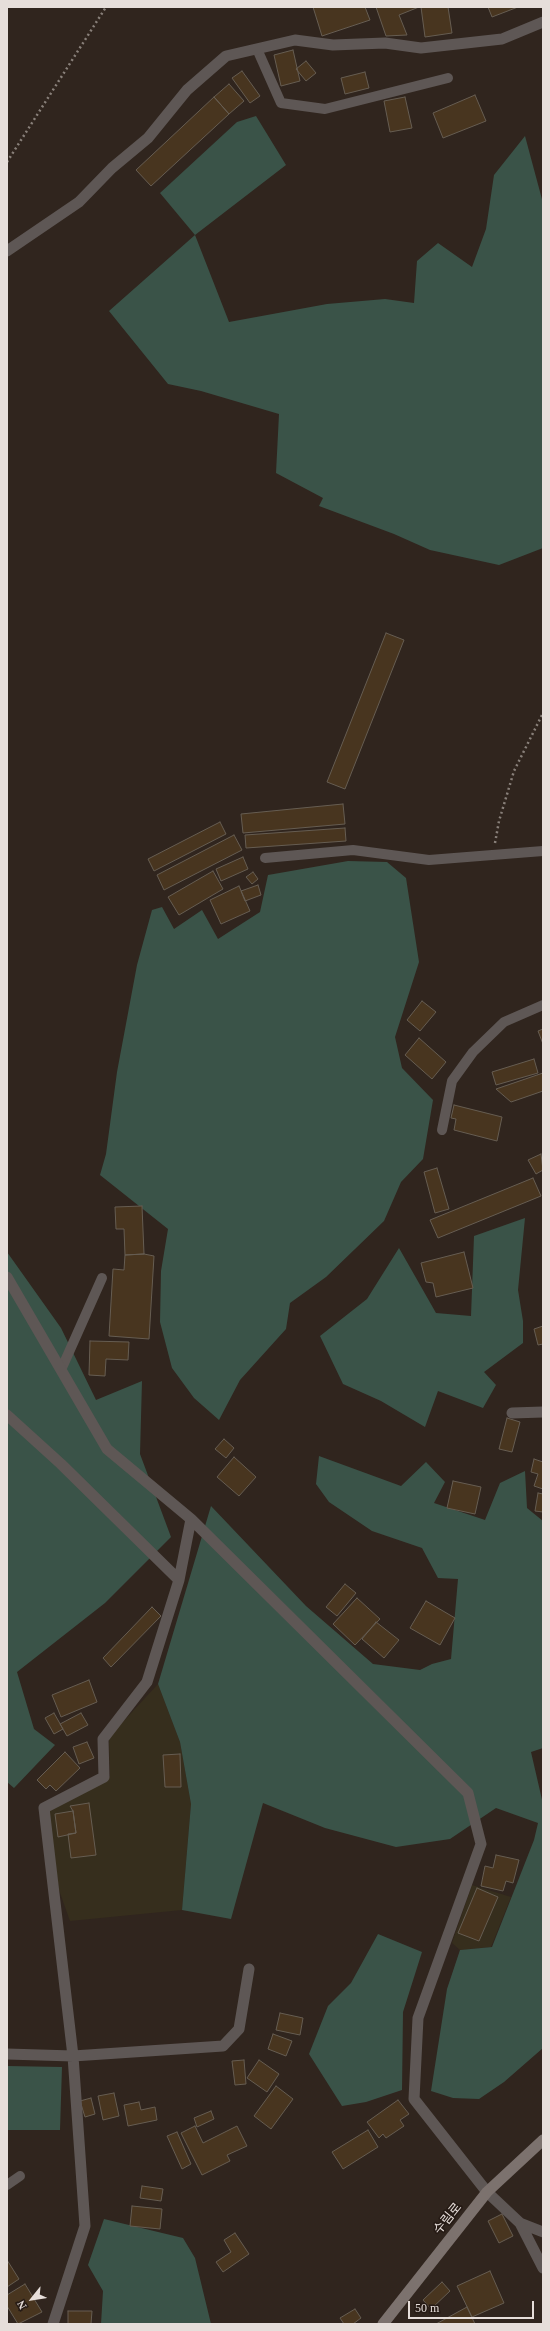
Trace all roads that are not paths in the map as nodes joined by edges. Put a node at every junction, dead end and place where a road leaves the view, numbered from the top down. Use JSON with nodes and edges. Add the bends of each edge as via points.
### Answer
{"nodes":[{"id":1,"x":543,"y":22,"type":"edge"},
{"id":2,"x":257,"y":49,"type":"junction"},
{"id":3,"x":448,"y":78,"type":"dead end"},
{"id":4,"x":7,"y":251,"type":"edge"},
{"id":5,"x":543,"y":851,"type":"edge"},
{"id":6,"x":265,"y":858,"type":"dead end"},
{"id":7,"x":543,"y":1005,"type":"edge"},
{"id":8,"x":442,"y":1130,"type":"dead end"},
{"id":9,"x":7,"y":1277,"type":"edge"},
{"id":10,"x":102,"y":1278,"type":"dead end"},
{"id":11,"x":61,"y":1370,"type":"junction"},
{"id":12,"x":543,"y":1412,"type":"edge"},
{"id":13,"x":512,"y":1413,"type":"dead end"},
{"id":14,"x":7,"y":1415,"type":"edge"},
{"id":15,"x":191,"y":1519,"type":"junction"},
{"id":16,"x":179,"y":1580,"type":"junction"},
{"id":17,"x":249,"y":1969,"type":"dead end"},
{"id":18,"x":7,"y":2054,"type":"edge"},
{"id":19,"x":74,"y":2056,"type":"junction"},
{"id":20,"x":543,"y":2140,"type":"edge"},
{"id":21,"x":20,"y":2176,"type":"dead end"},
{"id":22,"x":7,"y":2185,"type":"edge"},
{"id":23,"x":487,"y":2192,"type":"junction"},
{"id":24,"x":520,"y":2223,"type":"junction"},
{"id":25,"x":543,"y":2232,"type":"edge"},
{"id":26,"x":543,"y":2268,"type":"edge"},
{"id":27,"x":53,"y":2324,"type":"edge"},
{"id":28,"x":383,"y":2324,"type":"edge"}],
"edges":[{"from":1,"to":2,"type":"street","via":[[502,40],[421,48],[385,43],[333,45],[295,40]]},
{"from":2,"to":3,"type":"lane","via":[[280,102],[325,109]]},
{"from":2,"to":4,"type":"street","via":[[226,56],[187,90],[148,138],[112,168],[78,202]]},
{"from":5,"to":6,"type":"lane","via":[[429,860],[353,850]]},
{"from":7,"to":8,"type":"lane","via":[[504,1022],[473,1052],[452,1081]]},
{"from":9,"to":11,"type":"street"},
{"from":10,"to":11,"type":"lane"},
{"from":11,"to":15,"type":"street","via":[[108,1450]]},
{"from":12,"to":13,"type":"street"},
{"from":14,"to":16,"type":"street","via":[[61,1464]]},
{"from":15,"to":16,"type":"street"},
{"from":15,"to":23,"type":"street","via":[[468,1793],[481,1844],[418,2018],[414,2099]]},
{"from":16,"to":19,"type":"street","via":[[147,1682],[103,1739],[104,1777],[44,1808]]},
{"from":17,"to":19,"type":"street","via":[[239,2029],[223,2046]]},
{"from":18,"to":19,"type":"street"},
{"from":19,"to":27,"type":"street","via":[[85,2226]]},
{"from":20,"to":23,"type":"main road","name":"수림로"},
{"from":21,"to":22,"type":"lane"},
{"from":23,"to":24,"type":"street"},
{"from":23,"to":28,"type":"main road","name":"수림로"},
{"from":24,"to":25,"type":"street"},
{"from":24,"to":26,"type":"street"}]}
